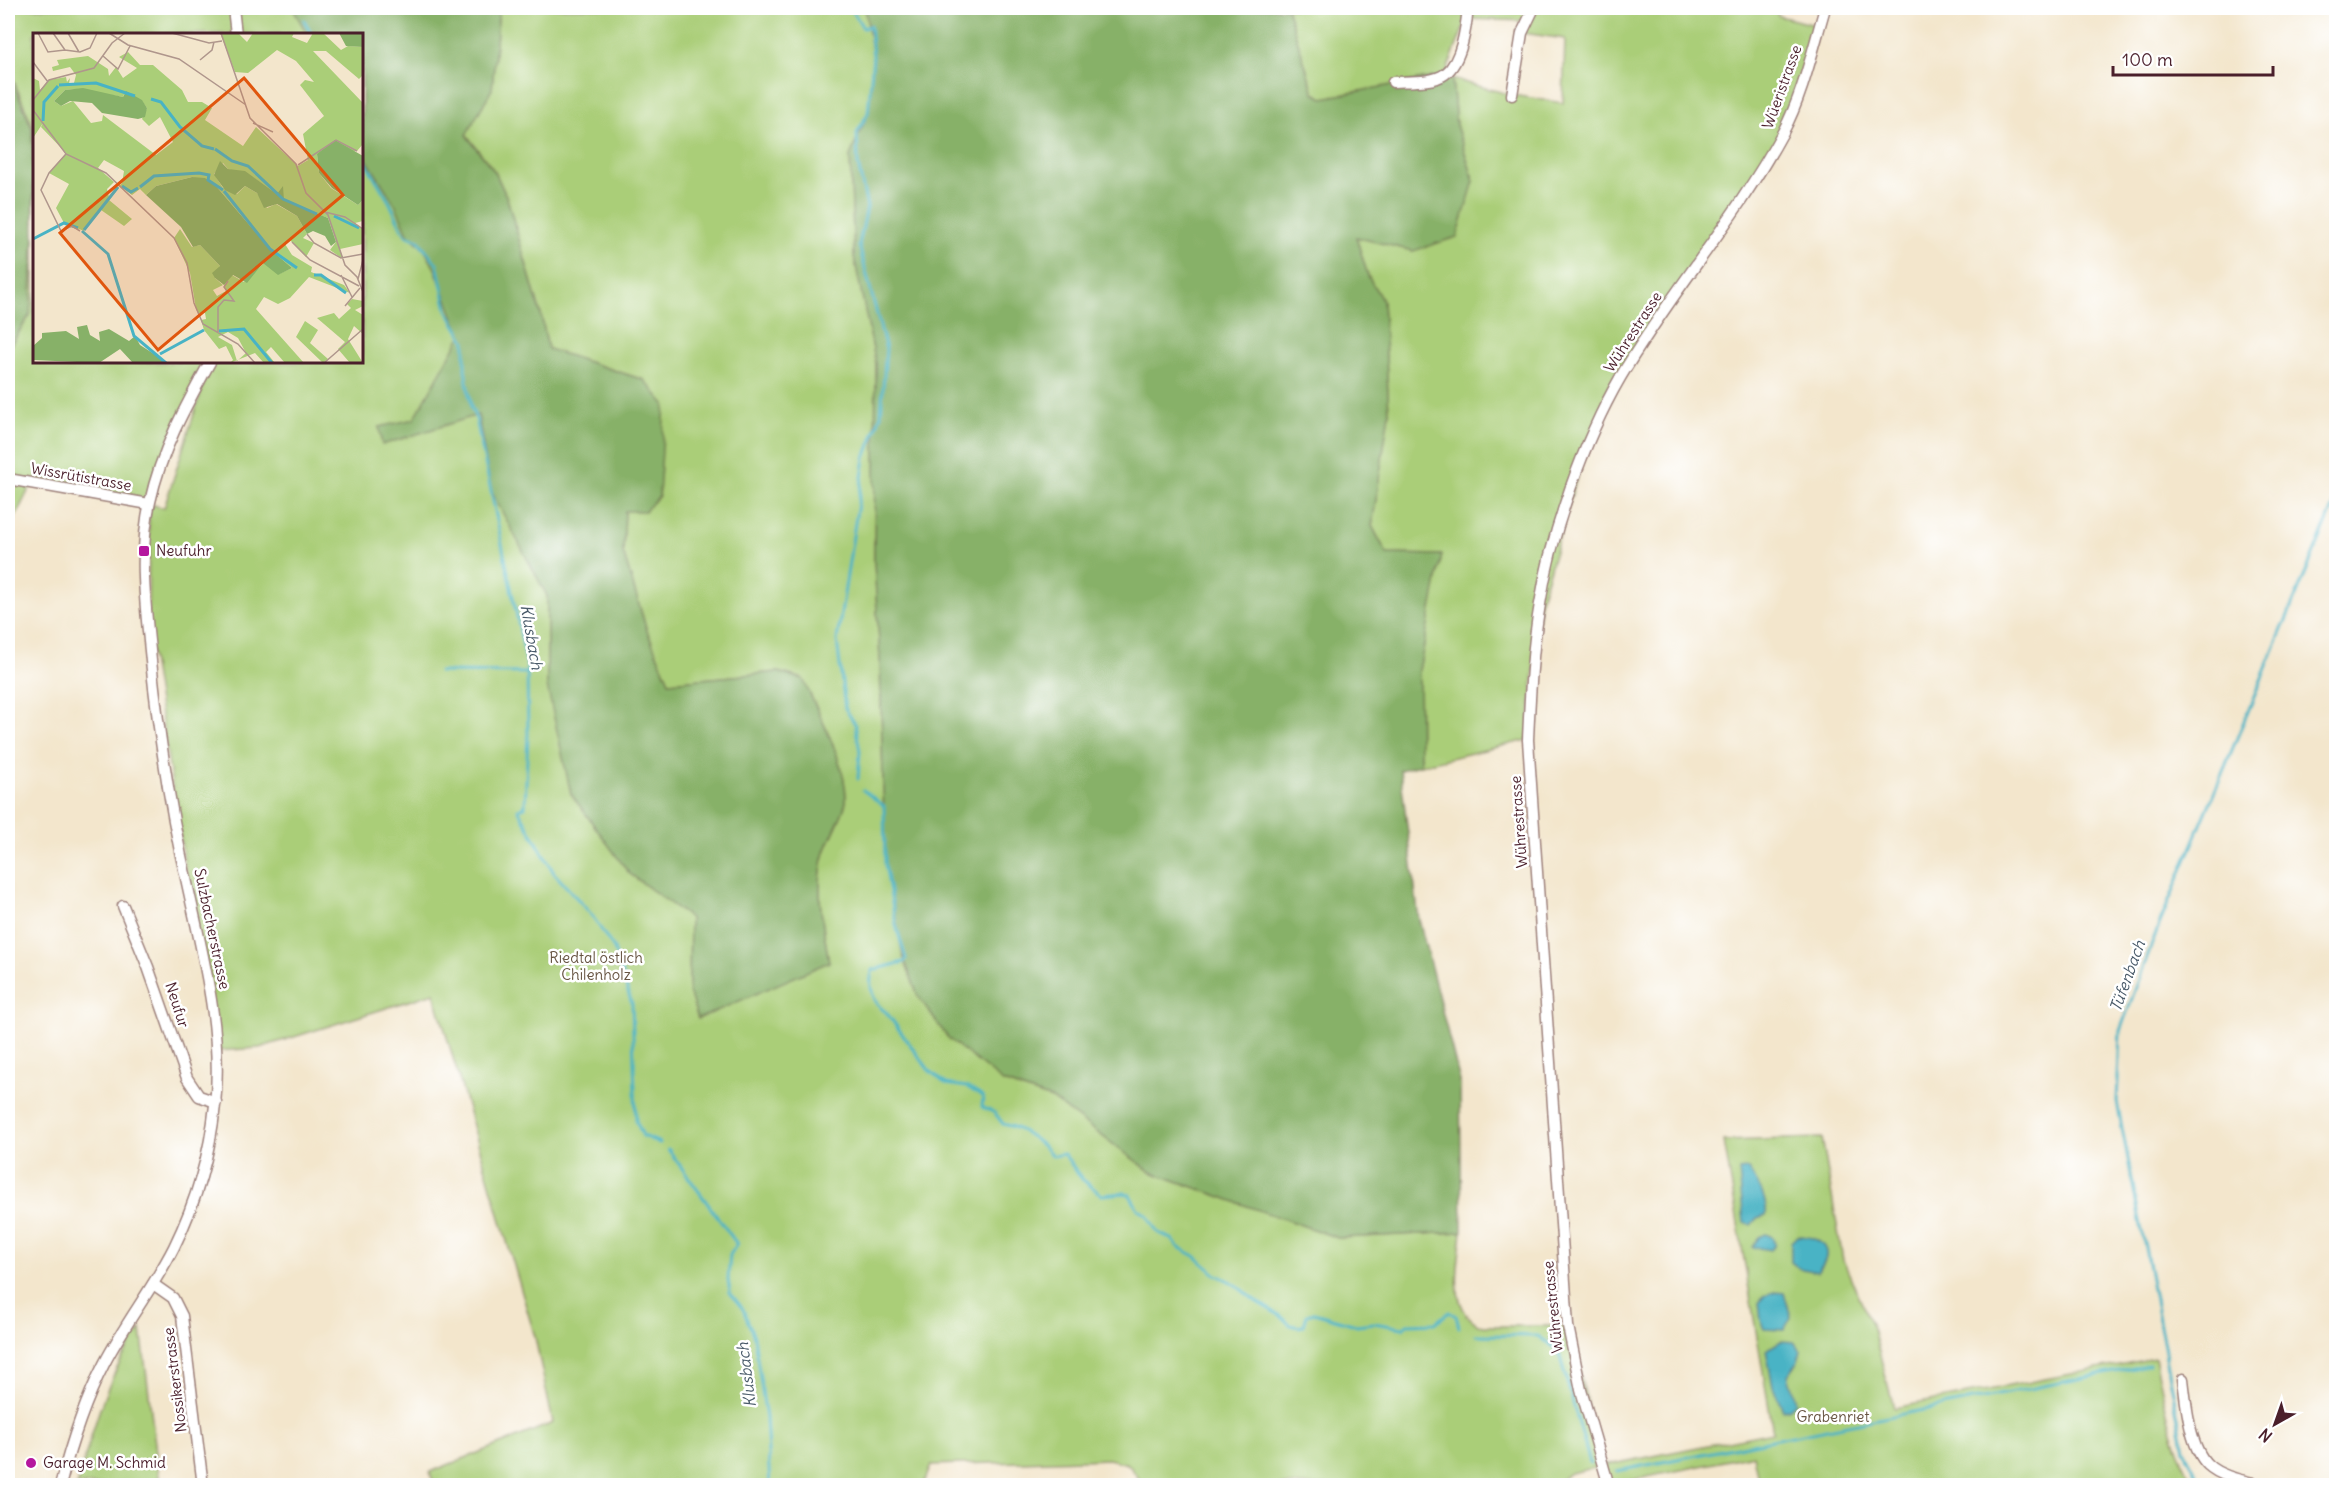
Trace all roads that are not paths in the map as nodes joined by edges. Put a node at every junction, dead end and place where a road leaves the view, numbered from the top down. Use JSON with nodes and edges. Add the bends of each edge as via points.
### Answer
{"nodes":[{"id":1,"x":233,"y":8,"type":"edge"},
{"id":2,"x":1468,"y":8,"type":"edge"},
{"id":3,"x":1534,"y":8,"type":"edge"},
{"id":4,"x":1825,"y":8,"type":"edge"},
{"id":5,"x":236,"y":33,"type":"edge"},
{"id":6,"x":1393,"y":82,"type":"dead end"},
{"id":7,"x":1512,"y":95,"type":"dead end"},
{"id":8,"x":1740,"y":203,"type":"joint"},
{"id":9,"x":209,"y":363,"type":"edge"},
{"id":10,"x":8,"y":479,"type":"edge"},
{"id":11,"x":149,"y":504,"type":"junction"},
{"id":12,"x":123,"y":906,"type":"dead end"},
{"id":13,"x":216,"y":1102,"type":"junction"},
{"id":14,"x":153,"y":1284,"type":"junction"},
{"id":15,"x":2183,"y":1378,"type":"dead end"},
{"id":16,"x":60,"y":1485,"type":"edge"},
{"id":17,"x":202,"y":1485,"type":"edge"},
{"id":18,"x":1609,"y":1485,"type":"edge"},
{"id":19,"x":2265,"y":1485,"type":"edge"}],
"edges":[{"from":1,"to":5,"type":"street"},
{"from":2,"to":6,"type":"street","via":[[1462,42],[1445,75]]},
{"from":3,"to":7,"type":"street","via":[[1522,33]]},
{"from":4,"to":8,"type":"street","name":"Wüeristrasse","via":[[1785,130]]},
{"from":8,"to":18,"type":"street","name":"Wührestrasse","via":[[1657,320],[1599,419],[1556,537],[1540,602],[1532,660],[1528,740],[1568,1326],[1581,1390]]},
{"from":9,"to":11,"type":"street","name":"Sulzbacherstrasse","via":[[171,435]]},
{"from":10,"to":11,"type":"street","name":"Wissrütistrasse"},
{"from":11,"to":13,"type":"street","name":"Sulzbacherstrasse","via":[[144,582],[156,709],[170,801],[213,1004]]},
{"from":12,"to":13,"type":"street","name":"Neufur","via":[[187,1078],[199,1096]]},
{"from":13,"to":14,"type":"street","name":"Sulzbacherstrasse","via":[[199,1187],[174,1248]]},
{"from":14,"to":16,"type":"street","name":"Sulzbacherstrasse","via":[[92,1387]]},
{"from":14,"to":17,"type":"street","name":"Nossikerstrasse","via":[[173,1298],[182,1316]]},
{"from":15,"to":19,"type":"street","via":[[2187,1414],[2207,1464],[2230,1477]]}]}
